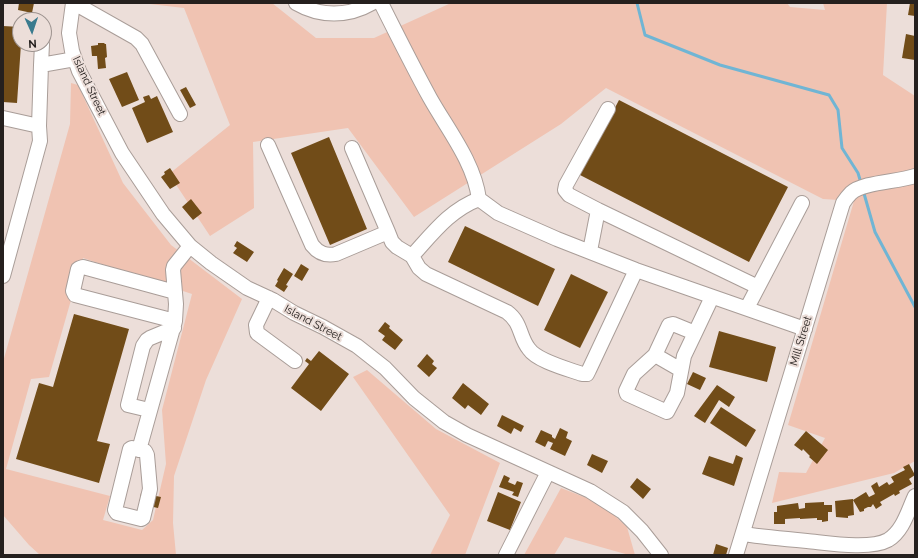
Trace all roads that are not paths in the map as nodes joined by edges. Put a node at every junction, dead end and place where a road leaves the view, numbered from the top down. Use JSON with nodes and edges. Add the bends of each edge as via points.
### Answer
{"nodes":[{"id":1,"x":74,"y":3,"type":"edge"},
{"id":2,"x":296,"y":3,"type":"edge"},
{"id":3,"x":372,"y":3,"type":"edge"},
{"id":4,"x":381,"y":3,"type":"edge"},
{"id":5,"x":42,"y":52,"type":"edge"},
{"id":6,"x":75,"y":59,"type":"junction"},
{"id":7,"x":41,"y":65,"type":"junction"},
{"id":8,"x":608,"y":108,"type":"dead end"},
{"id":9,"x":180,"y":114,"type":"dead end"},
{"id":10,"x":3,"y":118,"type":"edge"},
{"id":11,"x":39,"y":126,"type":"junction"},
{"id":12,"x":268,"y":145,"type":"dead end"},
{"id":13,"x":352,"y":148,"type":"dead end"},
{"id":14,"x":915,"y":176,"type":"edge"},
{"id":15,"x":479,"y":199,"type":"junction"},
{"id":16,"x":802,"y":202,"type":"dead end"},
{"id":17,"x":598,"y":210,"type":"junction"},
{"id":18,"x":388,"y":232,"type":"junction"},
{"id":19,"x":190,"y":246,"type":"junction"},
{"id":20,"x":590,"y":251,"type":"junction"},
{"id":21,"x":412,"y":256,"type":"junction"},
{"id":22,"x":636,"y":270,"type":"junction"},
{"id":23,"x":3,"y":276,"type":"edge"},
{"id":24,"x":758,"y":286,"type":"junction"},
{"id":25,"x":175,"y":292,"type":"junction"},
{"id":26,"x":712,"y":297,"type":"junction"},
{"id":27,"x":269,"y":298,"type":"junction"},
{"id":28,"x":747,"y":308,"type":"junction"},
{"id":29,"x":174,"y":325,"type":"junction"},
{"id":30,"x":805,"y":329,"type":"junction"},
{"id":31,"x":695,"y":333,"type":"junction"},
{"id":32,"x":655,"y":356,"type":"junction"},
{"id":33,"x":295,"y":360,"type":"dead end"},
{"id":34,"x":682,"y":370,"type":"junction"},
{"id":35,"x":149,"y":410,"type":"junction"},
{"id":36,"x":139,"y":450,"type":"junction"},
{"id":37,"x":548,"y":472,"type":"junction"},
{"id":38,"x":915,"y":496,"type":"edge"},
{"id":39,"x":743,"y":534,"type":"junction"},
{"id":40,"x":863,"y":550,"type":"edge"},
{"id":41,"x":506,"y":555,"type":"edge"},
{"id":42,"x":661,"y":555,"type":"edge"},
{"id":43,"x":736,"y":555,"type":"edge"}],
"edges":[{"from":1,"to":6,"type":"street","name":"Island Street","via":[[69,33]]},
{"from":1,"to":9,"type":"street","via":[[136,38],[142,44]]},
{"from":2,"to":3,"type":"street","via":[[326,14],[344,13]]},
{"from":4,"to":15,"type":"street","via":[[425,88],[471,168]]},
{"from":5,"to":7,"type":"street"},
{"from":6,"to":7,"type":"street"},
{"from":6,"to":19,"type":"street","name":"Island Street","via":[[122,153],[163,214]]},
{"from":7,"to":11,"type":"street"},
{"from":8,"to":17,"type":"street","via":[[565,190],[569,195]]},
{"from":10,"to":11,"type":"street"},
{"from":11,"to":23,"type":"street","via":[[40,141]]},
{"from":12,"to":18,"type":"street","via":[[316,250],[329,255],[336,254]]},
{"from":13,"to":18,"type":"street"},
{"from":14,"to":30,"type":"street","name":"Mill Street","via":[[861,187],[850,193],[843,203]]},
{"from":15,"to":20,"type":"street","via":[[498,213]]},
{"from":15,"to":21,"type":"street","via":[[447,218]]},
{"from":16,"to":24,"type":"street"},
{"from":17,"to":20,"type":"street"},
{"from":17,"to":24,"type":"street"},
{"from":18,"to":21,"type":"street","via":[[397,247]]},
{"from":19,"to":25,"type":"street","via":[[174,266]]},
{"from":19,"to":27,"type":"street","name":"Island Street","via":[[247,288]]},
{"from":20,"to":22,"type":"street"},
{"from":21,"to":22,"type":"street","via":[[426,274],[508,312],[518,323],[525,344],[535,356],[582,374],[589,370]]},
{"from":22,"to":26,"type":"street"},
{"from":24,"to":28,"type":"street"},
{"from":25,"to":29,"type":"street"},
{"from":25,"to":29,"type":"street","via":[[83,267],[78,269],[73,291],[75,295]]},
{"from":26,"to":28,"type":"street"},
{"from":26,"to":31,"type":"street"},
{"from":27,"to":33,"type":"street","via":[[256,325],[257,333]]},
{"from":27,"to":37,"type":"street","name":"Island Street","via":[[357,346],[444,422]]},
{"from":28,"to":30,"type":"street"},
{"from":29,"to":35,"type":"street"},
{"from":29,"to":35,"type":"street","via":[[150,338],[143,346],[128,405]]},
{"from":30,"to":39,"type":"street","name":"Mill Street"},
{"from":31,"to":32,"type":"street","via":[[671,324]]},
{"from":31,"to":34,"type":"street","via":[[684,356]]},
{"from":32,"to":34,"type":"street"},
{"from":32,"to":34,"type":"street","via":[[634,374],[627,394],[667,412],[677,393]]},
{"from":35,"to":36,"type":"street"},
{"from":36,"to":36,"type":"street","via":[[130,449],[115,510],[117,513],[141,519],[150,487],[147,455]]},
{"from":37,"to":41,"type":"street"},
{"from":37,"to":42,"type":"street","name":"Island Street","via":[[590,491],[623,512]]},
{"from":38,"to":40,"type":"street","via":[[903,524],[896,533],[888,540]]},
{"from":39,"to":40,"type":"street"},
{"from":39,"to":43,"type":"street","name":"Mill Street"}]}
